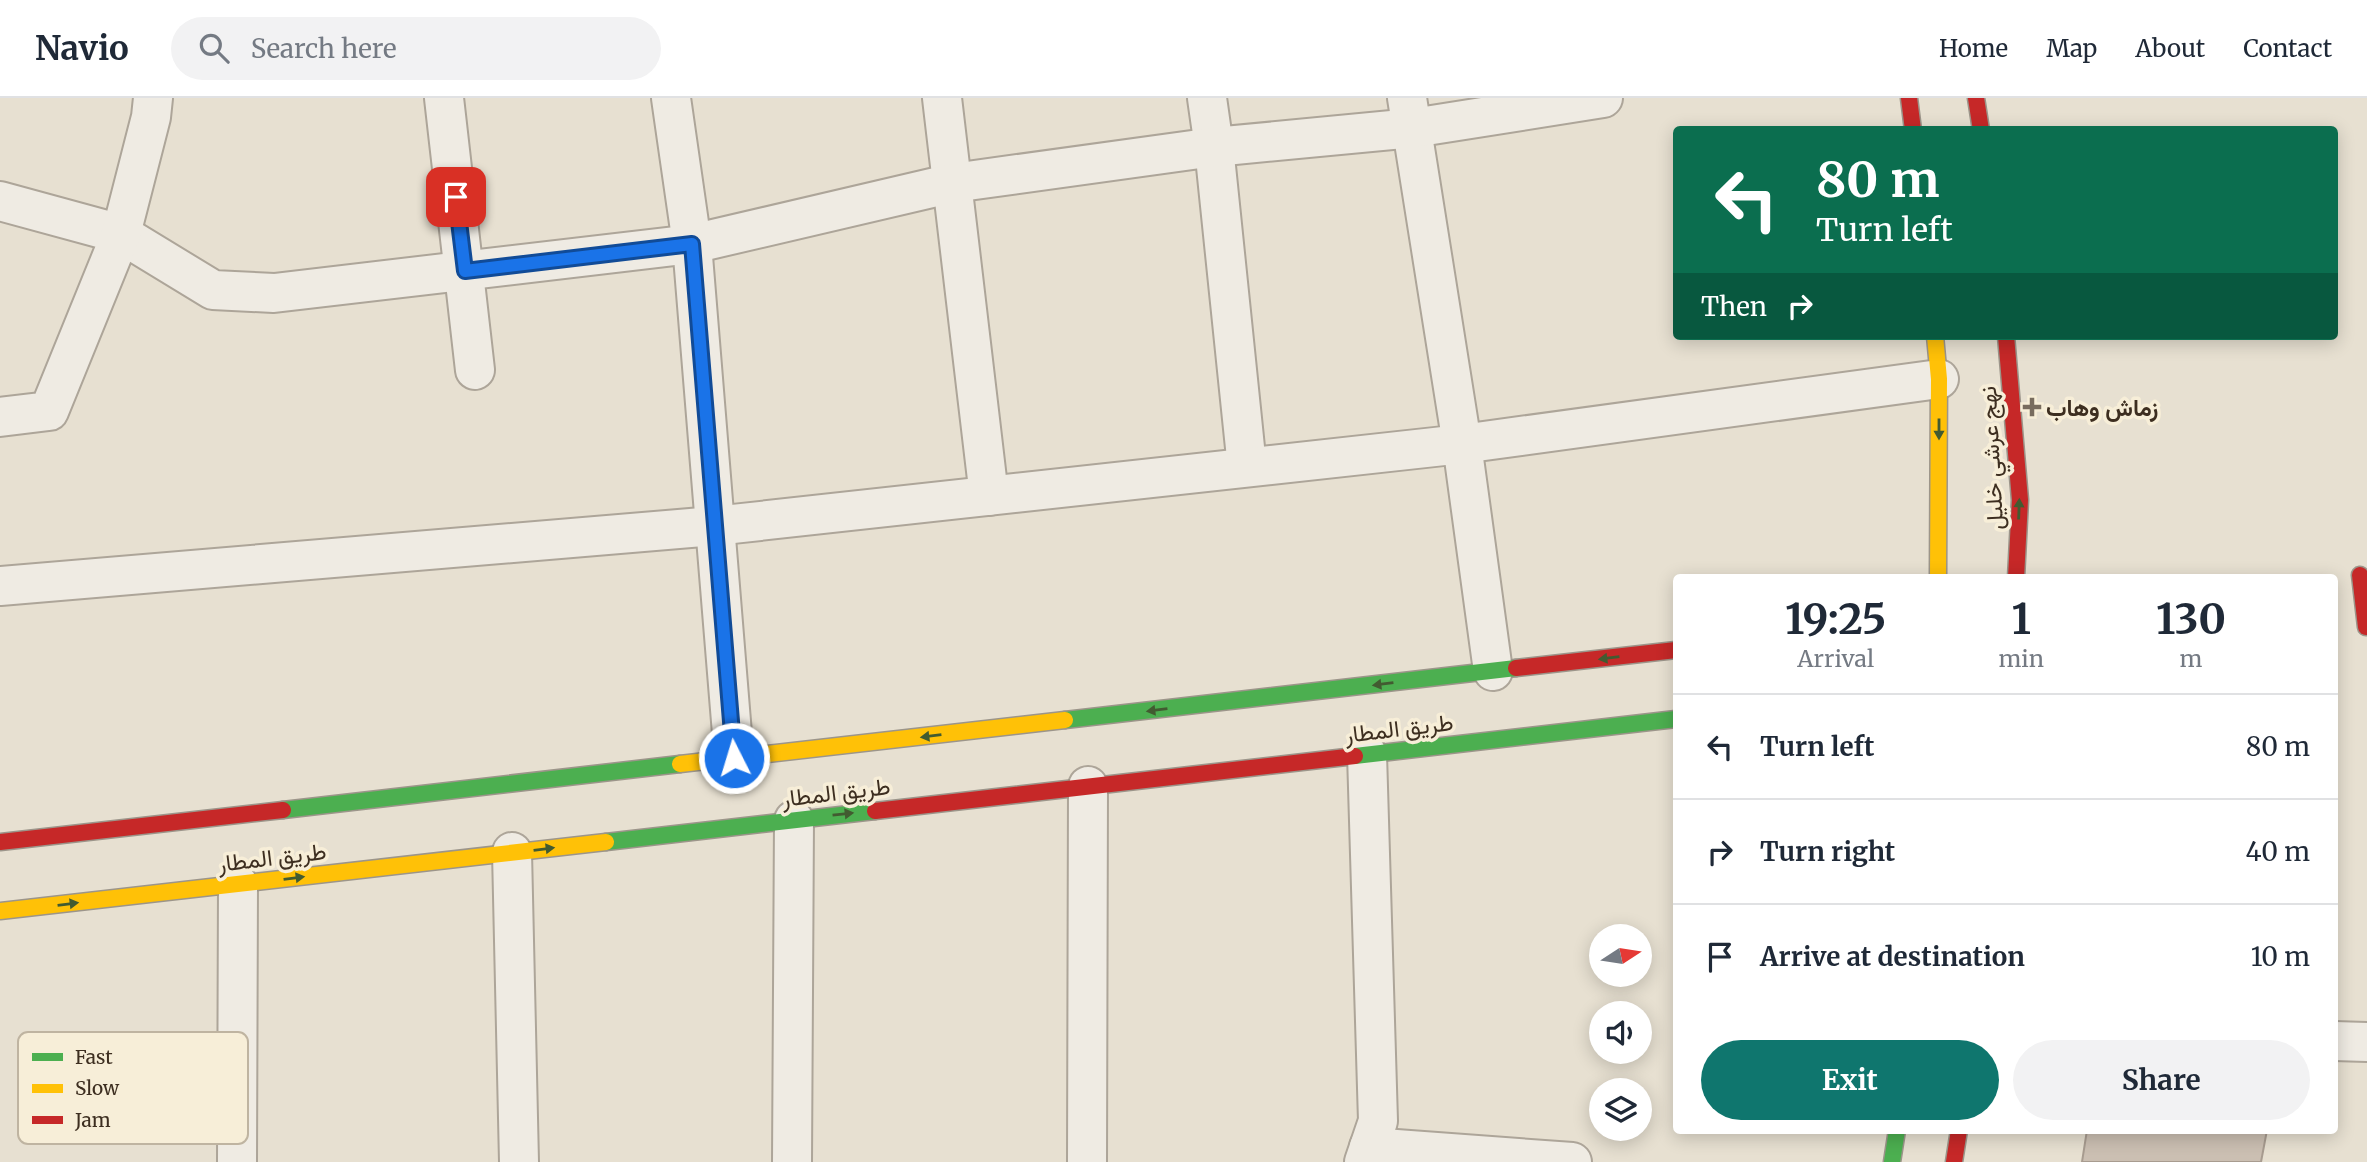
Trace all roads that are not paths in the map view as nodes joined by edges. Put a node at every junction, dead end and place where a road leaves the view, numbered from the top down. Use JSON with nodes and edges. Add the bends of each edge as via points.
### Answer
{"nodes":[{"id":1,"x":153,"y":98,"type":"edge"},
{"id":2,"x":444,"y":98,"type":"edge"},
{"id":3,"x":671,"y":98,"type":"edge"},
{"id":4,"x":942,"y":98,"type":"edge"},
{"id":5,"x":1207,"y":98,"type":"edge"},
{"id":6,"x":1603,"y":98,"type":"edge"},
{"id":7,"x":1909,"y":98,"type":"edge"},
{"id":8,"x":1976,"y":98,"type":"edge"},
{"id":9,"x":1410,"y":113,"type":"edge"},
{"id":10,"x":1912,"y":126,"type":"edge"},
{"id":11,"x":1980,"y":126,"type":"edge"},
{"id":12,"x":1214,"y":147,"type":"junction"},
{"id":13,"x":953,"y":183,"type":"junction"},
{"id":14,"x":0,"y":201,"type":"edge"},
{"id":15,"x":121,"y":234,"type":"junction"},
{"id":16,"x":692,"y":244,"type":"junction"},
{"id":17,"x":465,"y":271,"type":"junction"},
{"id":18,"x":1935,"y":340,"type":"edge"},
{"id":19,"x":2006,"y":340,"type":"edge"},
{"id":20,"x":475,"y":370,"type":"dead end"},
{"id":21,"x":1940,"y":380,"type":"junction"},
{"id":22,"x":0,"y":417,"type":"edge"},
{"id":23,"x":1462,"y":444,"type":"junction"},
{"id":24,"x":1247,"y":467,"type":"junction"},
{"id":25,"x":989,"y":496,"type":"junction"},
{"id":26,"x":714,"y":526,"type":"junction"},
{"id":27,"x":1938,"y":574,"type":"edge"},
{"id":28,"x":2015,"y":574,"type":"edge"},
{"id":29,"x":2358,"y":576,"type":"edge"},
{"id":30,"x":0,"y":586,"type":"edge"},
{"id":31,"x":2361,"y":630,"type":"edge"},
{"id":32,"x":1673,"y":650,"type":"edge"},
{"id":33,"x":1493,"y":671,"type":"junction"},
{"id":34,"x":1673,"y":719,"type":"edge"},
{"id":35,"x":1367,"y":754,"type":"junction"},
{"id":36,"x":734,"y":758,"type":"junction"},
{"id":37,"x":1087,"y":786,"type":"junction"},
{"id":38,"x":794,"y":820,"type":"junction"},
{"id":39,"x":0,"y":842,"type":"edge"},
{"id":40,"x":512,"y":852,"type":"junction"},
{"id":41,"x":239,"y":884,"type":"junction"},
{"id":42,"x":0,"y":911,"type":"edge"},
{"id":43,"x":238,"y":1032,"type":"edge"},
{"id":44,"x":2338,"y":1041,"type":"edge"},
{"id":45,"x":2367,"y":1042,"type":"edge"},
{"id":46,"x":1896,"y":1134,"type":"edge"},
{"id":47,"x":1958,"y":1134,"type":"edge"},
{"id":48,"x":237,"y":1144,"type":"edge"},
{"id":49,"x":1367,"y":1154,"type":"edge"},
{"id":50,"x":237,"y":1162,"type":"edge"},
{"id":51,"x":519,"y":1162,"type":"edge"},
{"id":52,"x":792,"y":1162,"type":"edge"},
{"id":53,"x":1087,"y":1162,"type":"edge"},
{"id":54,"x":1572,"y":1162,"type":"edge"},
{"id":55,"x":1892,"y":1162,"type":"edge"},
{"id":56,"x":1954,"y":1162,"type":"edge"}],
"edges":[{"from":1,"to":15,"type":"street"},
{"from":2,"to":17,"type":"street"},
{"from":3,"to":16,"type":"street"},
{"from":4,"to":13,"type":"street"},
{"from":5,"to":12,"type":"street"},
{"from":6,"to":9,"type":"street"},
{"from":7,"to":10,"type":"main road"},
{"from":8,"to":11,"type":"main road"},
{"from":9,"to":12,"type":"street"},
{"from":9,"to":23,"type":"street"},
{"from":12,"to":13,"type":"street"},
{"from":12,"to":24,"type":"street"},
{"from":13,"to":16,"type":"street"},
{"from":13,"to":25,"type":"street"},
{"from":14,"to":15,"type":"street"},
{"from":15,"to":17,"type":"street","via":[[214,290],[274,293]]},
{"from":15,"to":22,"type":"street","via":[[49,411]]},
{"from":16,"to":17,"type":"street"},
{"from":16,"to":26,"type":"street"},
{"from":17,"to":20,"type":"street"},
{"from":18,"to":21,"type":"main road","name":"نهج عرشي خليل"},
{"from":28,"to":19,"type":"main road","name":"نهج عرشي خليل","one_way":true,"via":[[2020,500]]},
{"from":21,"to":23,"type":"street"},
{"from":21,"to":27,"type":"main road","name":"نهج عرشي خليل","one_way":true},
{"from":23,"to":24,"type":"street"},
{"from":23,"to":33,"type":"street"},
{"from":24,"to":25,"type":"street"},
{"from":25,"to":26,"type":"street"},
{"from":26,"to":30,"type":"street"},
{"from":26,"to":36,"type":"street"},
{"from":29,"to":31,"type":"main road"},
{"from":32,"to":33,"type":"main road","name":"طريق المطار","one_way":true},
{"from":33,"to":36,"type":"main road","name":"طريق المطار","one_way":true},
{"from":34,"to":35,"type":"main road","name":"طريق المطار"},
{"from":35,"to":37,"type":"main road","name":"طريق المطار"},
{"from":35,"to":49,"type":"street","via":[[1378,1121]]},
{"from":36,"to":39,"type":"main road","name":"طريق المطار"},
{"from":38,"to":37,"type":"main road","name":"طريق المطار","one_way":true},
{"from":37,"to":53,"type":"street"},
{"from":40,"to":38,"type":"main road","name":"طريق المطار","one_way":true},
{"from":38,"to":52,"type":"street"},
{"from":41,"to":40,"type":"main road","name":"طريق المطار","one_way":true},
{"from":40,"to":51,"type":"street"},
{"from":42,"to":41,"type":"main road","name":"طريق المطار","one_way":true},
{"from":41,"to":43,"type":"street"},
{"from":44,"to":45,"type":"street"},
{"from":46,"to":55,"type":"main road"},
{"from":47,"to":56,"type":"main road"},
{"from":48,"to":50,"type":"street"},
{"from":49,"to":54,"type":"street"}]}
